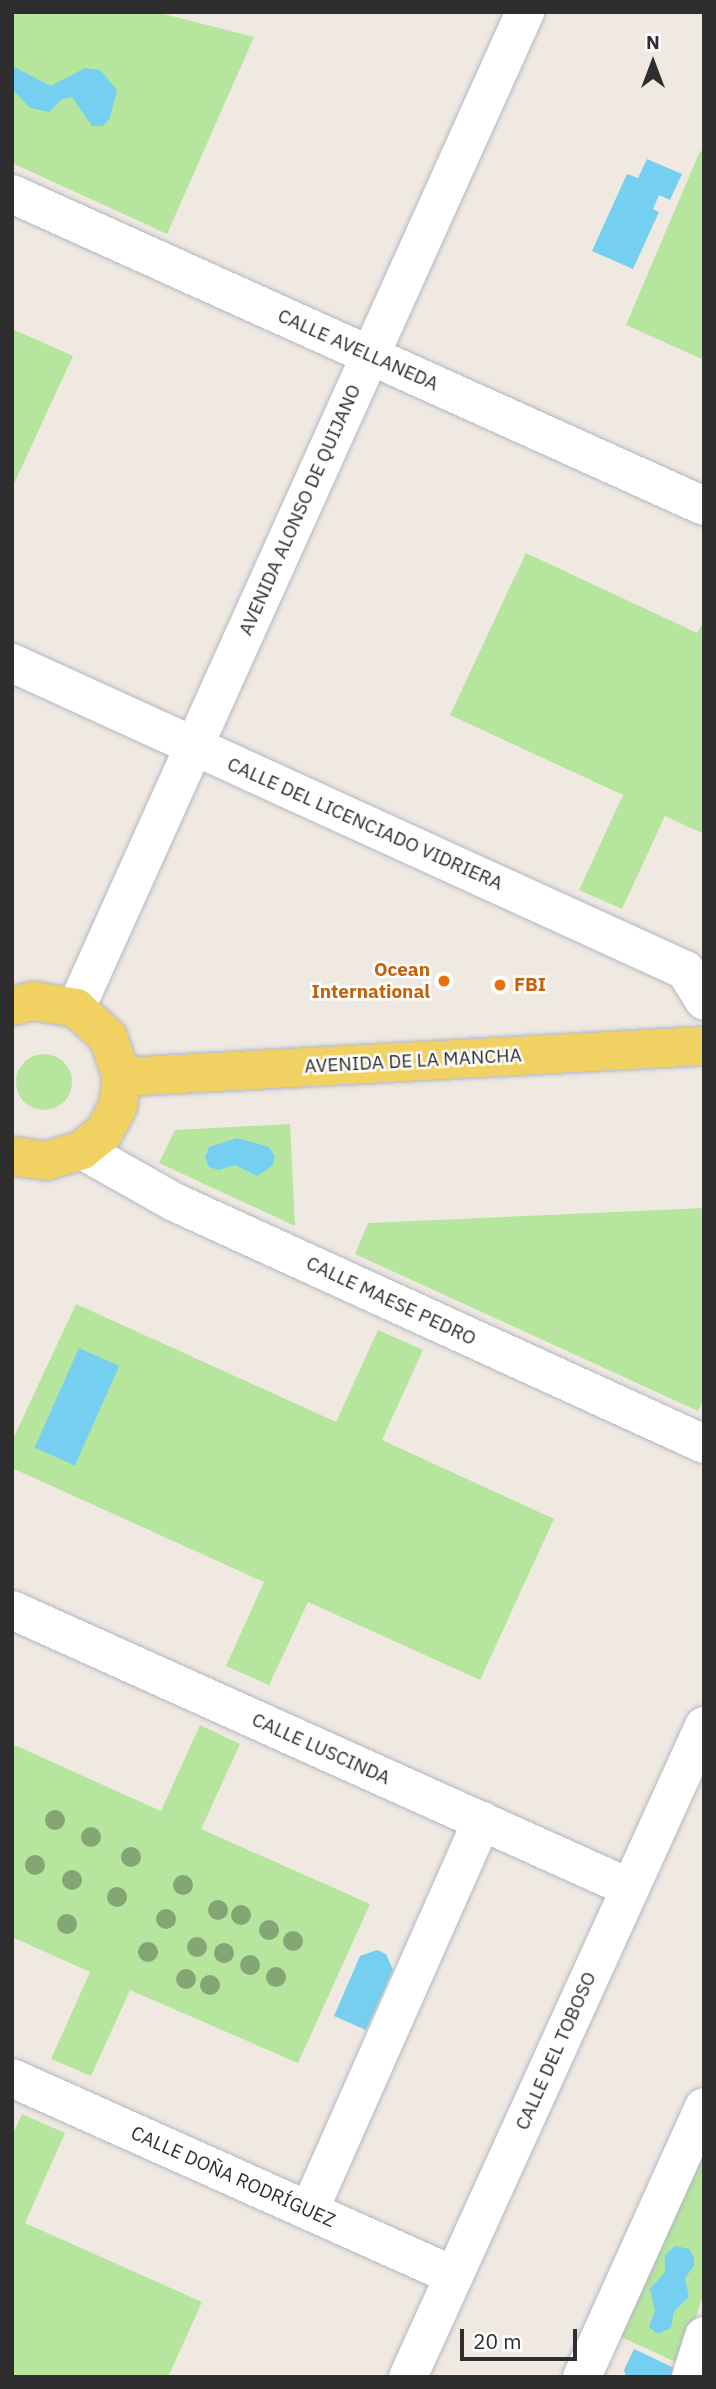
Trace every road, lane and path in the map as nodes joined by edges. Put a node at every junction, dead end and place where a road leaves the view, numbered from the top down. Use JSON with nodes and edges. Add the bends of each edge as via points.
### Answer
{"nodes":[{"id":1,"x":525,"y":12,"type":"edge"},
{"id":2,"x":12,"y":194,"type":"edge"},
{"id":3,"x":370,"y":356,"type":"junction"},
{"id":4,"x":704,"y":506,"type":"edge"},
{"id":5,"x":12,"y":663,"type":"edge"},
{"id":6,"x":193,"y":745,"type":"junction"},
{"id":7,"x":704,"y":1000,"type":"edge"},
{"id":8,"x":12,"y":1006,"type":"edge"},
{"id":9,"x":76,"y":1008,"type":"junction"},
{"id":10,"x":704,"y":1046,"type":"edge"},
{"id":11,"x":122,"y":1077,"type":"junction"},
{"id":12,"x":82,"y":1150,"type":"junction"},
{"id":13,"x":12,"y":1156,"type":"edge"},
{"id":14,"x":704,"y":1444,"type":"edge"},
{"id":15,"x":12,"y":1610,"type":"edge"},
{"id":16,"x":704,"y":1726,"type":"edge"},
{"id":17,"x":482,"y":1821,"type":"junction"},
{"id":18,"x":631,"y":1888,"type":"junction"},
{"id":19,"x":12,"y":2078,"type":"edge"},
{"id":20,"x":704,"y":2107,"type":"edge"},
{"id":21,"x":309,"y":2211,"type":"junction"},
{"id":22,"x":454,"y":2276,"type":"junction"},
{"id":23,"x":704,"y":2336,"type":"edge"},
{"id":24,"x":408,"y":2377,"type":"edge"},
{"id":25,"x":582,"y":2377,"type":"edge"},
{"id":26,"x":691,"y":2377,"type":"edge"}],
"edges":[{"from":1,"to":3,"type":"street","name":"AVENIDA ALONSO DE QUIJANO"},
{"from":2,"to":3,"type":"street","name":"CALLE AVELLANEDA"},
{"from":3,"to":4,"type":"street","name":"CALLE AVELLANEDA"},
{"from":3,"to":6,"type":"street","name":"AVENIDA ALONSO DE QUIJANO"},
{"from":5,"to":6,"type":"street","name":"CALLE DEL LICENCIADO VIDRIERA"},
{"from":6,"to":7,"type":"street","name":"CALLE DEL LICENCIADO VIDRIERA","via":[[685,970]]},
{"from":6,"to":9,"type":"street","name":"AVENIDA ALONSO DE QUIJANO"},
{"from":8,"to":9,"type":"main road","via":[[34,1000]]},
{"from":9,"to":11,"type":"main road","via":[[108,1037]]},
{"from":10,"to":11,"type":"main road","name":"AVENIDA DE LA MANCHA"},
{"from":11,"to":12,"type":"main road","via":[[118,1107]]},
{"from":12,"to":13,"type":"main road","via":[[47,1161]]},
{"from":12,"to":14,"type":"street","name":"CALLE MAESE PEDRO","via":[[174,1202]]},
{"from":15,"to":17,"type":"street","name":"CALLE LUSCINDA"},
{"from":16,"to":18,"type":"street","name":"CALLE DEL TOBOSO"},
{"from":17,"to":18,"type":"street","name":"CALLE LUSCINDA"},
{"from":17,"to":21,"type":"street"},
{"from":18,"to":22,"type":"street","name":"CALLE DEL TOBOSO"},
{"from":19,"to":21,"type":"street","name":"CALLE DOÑA RODRÍGUEZ"},
{"from":20,"to":25,"type":"street"},
{"from":21,"to":22,"type":"street","name":"CALLE DOÑA RODRÍGUEZ"},
{"from":22,"to":24,"type":"street","name":"CALLE DEL TOBOSO"},
{"from":23,"to":26,"type":"street"}]}
